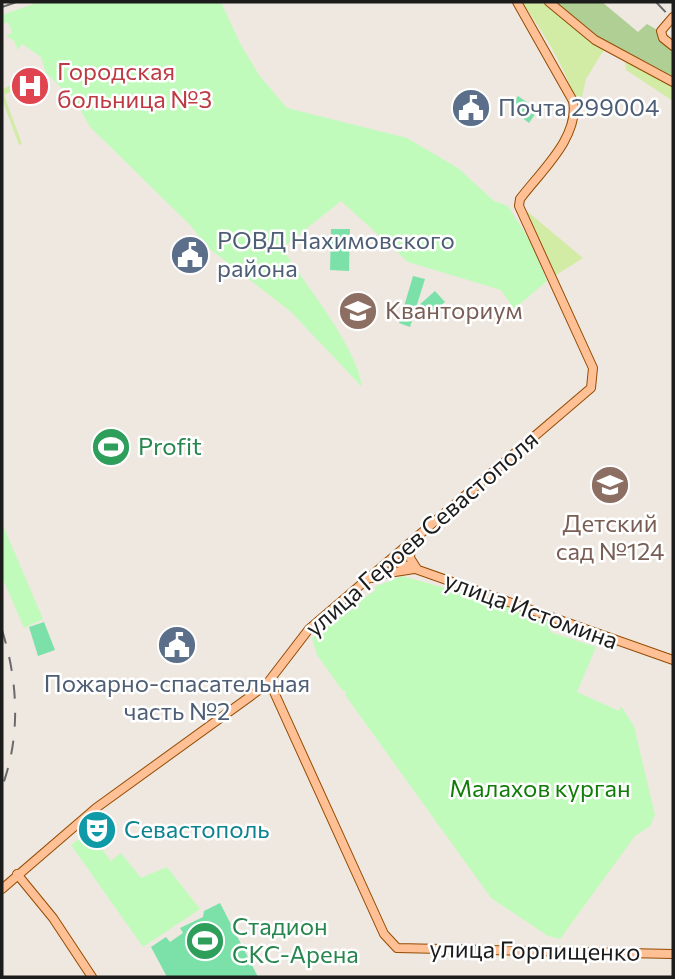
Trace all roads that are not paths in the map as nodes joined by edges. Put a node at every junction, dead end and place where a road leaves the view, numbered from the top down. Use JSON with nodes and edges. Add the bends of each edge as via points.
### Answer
{"nodes":[{"id":1,"x":517,"y":2,"type":"edge"},
{"id":2,"x":549,"y":2,"type":"edge"},
{"id":3,"x":673,"y":16,"type":"edge"},
{"id":4,"x":673,"y":46,"type":"edge"},
{"id":5,"x":673,"y":82,"type":"edge"},
{"id":6,"x":412,"y":541,"type":"junction"},
{"id":7,"x":390,"y":560,"type":"junction"},
{"id":8,"x":417,"y":569,"type":"junction"},
{"id":9,"x":357,"y":586,"type":"junction"},
{"id":10,"x":673,"y":661,"type":"edge"},
{"id":11,"x":269,"y":681,"type":"junction"},
{"id":12,"x":17,"y":874,"type":"junction"},
{"id":13,"x":2,"y":889,"type":"edge"},
{"id":14,"x":673,"y":954,"type":"edge"},
{"id":15,"x":92,"y":977,"type":"edge"}],
"edges":[{"from":1,"to":6,"type":"main road","name":"улица Героев Севастополя","via":[[573,102],[571,130],[519,201],[593,368],[594,380],[591,388]]},
{"from":2,"to":5,"type":"main road","via":[[595,40]]},
{"from":3,"to":4,"type":"main road","via":[[661,32]]},
{"from":6,"to":7,"type":"main road","name":"улица Героев Севастополя"},
{"from":6,"to":8,"type":"main road","via":[[410,558]]},
{"from":7,"to":8,"type":"main road","name":"улица Истомина"},
{"from":7,"to":9,"type":"main road","name":"улица Героев Севастополя"},
{"from":8,"to":9,"type":"main road","via":[[382,573]]},
{"from":8,"to":10,"type":"main road","name":"улица Истомина"},
{"from":9,"to":11,"type":"main road","name":"улица Героев Севастополя","via":[[299,639]]},
{"from":11,"to":12,"type":"main road","name":"улица Героев Севастополя","via":[[96,808]]},
{"from":11,"to":14,"type":"main road","name":"улица Горпищенко","via":[[384,934],[397,948]]},
{"from":12,"to":13,"type":"main road","name":"улица Героев Севастополя"},
{"from":12,"to":15,"type":"main road"}]}
